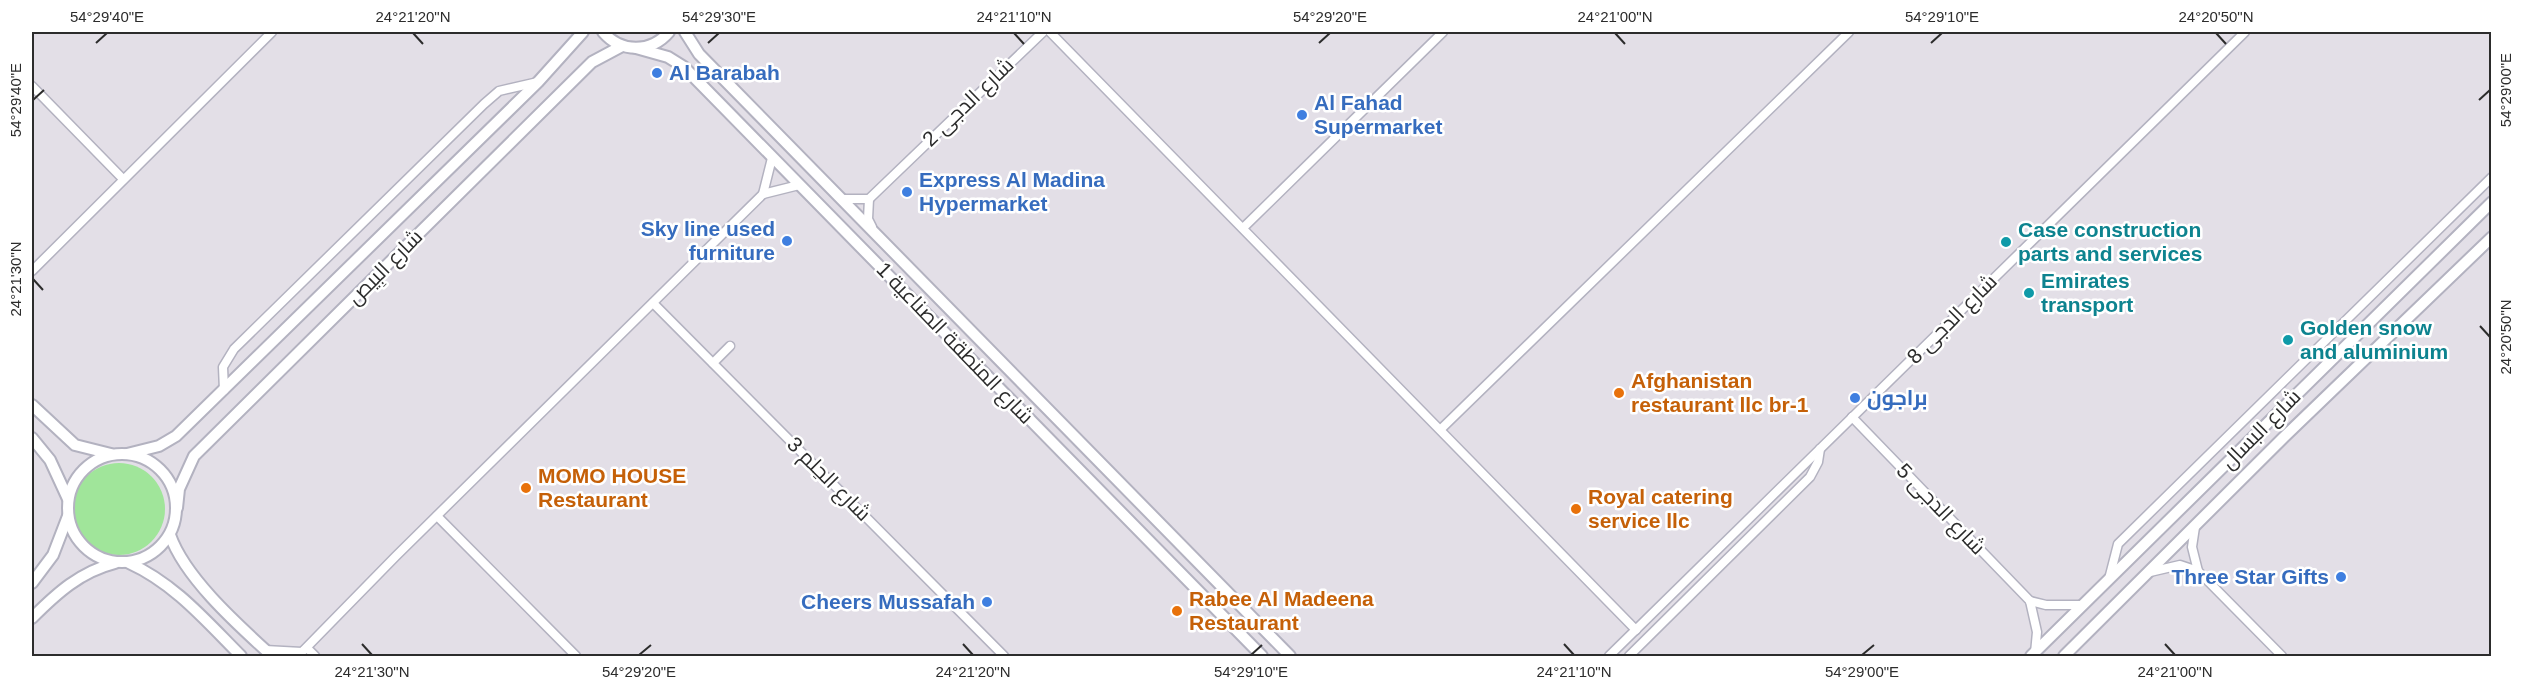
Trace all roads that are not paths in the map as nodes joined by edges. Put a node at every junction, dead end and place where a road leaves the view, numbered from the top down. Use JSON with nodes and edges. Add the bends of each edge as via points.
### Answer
{"nodes":[{"id":1,"x":272,"y":32,"type":"edge"},
{"id":2,"x":583,"y":32,"type":"edge"},
{"id":3,"x":603,"y":32,"type":"edge"},
{"id":4,"x":669,"y":32,"type":"edge"},
{"id":5,"x":685,"y":32,"type":"edge"},
{"id":6,"x":1043,"y":32,"type":"edge"},
{"id":7,"x":1050,"y":32,"type":"edge"},
{"id":8,"x":1443,"y":32,"type":"edge"},
{"id":9,"x":1849,"y":32,"type":"edge"},
{"id":10,"x":2245,"y":32,"type":"edge"},
{"id":11,"x":622,"y":46,"type":"junction"},
{"id":12,"x":636,"y":48,"type":"junction"},
{"id":13,"x":538,"y":82,"type":"junction"},
{"id":14,"x":32,"y":86,"type":"edge"},
{"id":15,"x":772,"y":158,"type":"junction"},
{"id":16,"x":2492,"y":177,"type":"edge"},
{"id":17,"x":123,"y":179,"type":"junction"},
{"id":18,"x":799,"y":185,"type":"junction"},
{"id":19,"x":763,"y":194,"type":"junction"},
{"id":20,"x":842,"y":199,"type":"junction"},
{"id":21,"x":869,"y":199,"type":"junction"},
{"id":22,"x":2492,"y":202,"type":"edge"},
{"id":23,"x":1244,"y":228,"type":"junction"},
{"id":24,"x":874,"y":232,"type":"junction"},
{"id":25,"x":2492,"y":237,"type":"edge"},
{"id":26,"x":32,"y":271,"type":"edge"},
{"id":27,"x":653,"y":303,"type":"junction"},
{"id":28,"x":730,"y":346,"type":"dead end"},
{"id":29,"x":713,"y":363,"type":"junction"},
{"id":30,"x":224,"y":390,"type":"junction"},
{"id":31,"x":32,"y":405,"type":"edge"},
{"id":32,"x":1852,"y":417,"type":"junction"},
{"id":33,"x":1442,"y":428,"type":"junction"},
{"id":34,"x":32,"y":438,"type":"edge"},
{"id":35,"x":1820,"y":449,"type":"junction"},
{"id":36,"x":114,"y":454,"type":"junction"},
{"id":37,"x":127,"y":454,"type":"junction"},
{"id":38,"x":68,"y":499,"type":"junction"},
{"id":39,"x":177,"y":508,"type":"junction"},
{"id":40,"x":68,"y":516,"type":"junction"},
{"id":41,"x":437,"y":516,"type":"junction"},
{"id":42,"x":2195,"y":527,"type":"junction"},
{"id":43,"x":170,"y":535,"type":"junction"},
{"id":44,"x":115,"y":563,"type":"junction"},
{"id":45,"x":129,"y":563,"type":"junction"},
{"id":46,"x":2198,"y":571,"type":"junction"},
{"id":47,"x":2150,"y":572,"type":"junction"},
{"id":48,"x":2109,"y":579,"type":"junction"},
{"id":49,"x":32,"y":582,"type":"edge"},
{"id":50,"x":2030,"y":601,"type":"junction"},
{"id":51,"x":2083,"y":605,"type":"junction"},
{"id":52,"x":32,"y":618,"type":"edge"},
{"id":53,"x":1636,"y":630,"type":"junction"},
{"id":54,"x":304,"y":652,"type":"edge"},
{"id":55,"x":268,"y":653,"type":"edge"},
{"id":56,"x":2033,"y":655,"type":"edge"},
{"id":57,"x":241,"y":657,"type":"edge"},
{"id":58,"x":315,"y":657,"type":"edge"},
{"id":59,"x":576,"y":657,"type":"edge"},
{"id":60,"x":1004,"y":657,"type":"edge"},
{"id":61,"x":1262,"y":657,"type":"edge"},
{"id":62,"x":1290,"y":657,"type":"edge"},
{"id":63,"x":1609,"y":657,"type":"edge"},
{"id":64,"x":1629,"y":657,"type":"edge"},
{"id":65,"x":2064,"y":657,"type":"edge"},
{"id":66,"x":2282,"y":657,"type":"edge"}],
"edges":[{"from":1,"to":17,"type":"street"},
{"from":2,"to":13,"type":"street","name":"شارع البِيص"},
{"from":3,"to":11,"type":"street"},
{"from":4,"to":12,"type":"street","via":[[651,45]]},
{"from":5,"to":20,"type":"street","name":"شارع المنطقة الصناعية 1","via":[[699,54]]},
{"from":6,"to":21,"type":"street","name":"شارع الدجى 2"},
{"from":7,"to":23,"type":"street"},
{"from":8,"to":23,"type":"street"},
{"from":9,"to":33,"type":"street"},
{"from":10,"to":32,"type":"street","name":"شارع الدجى 8"},
{"from":11,"to":12,"type":"street","name":"شارع المنطقة الصناعية 1"},
{"from":11,"to":39,"type":"street","name":"شارع البِيص","via":[[592,62],[194,456],[182,481]]},
{"from":12,"to":15,"type":"street","name":"شارع المنطقة الصناعية 1","via":[[668,57],[684,67]]},
{"from":13,"to":30,"type":"street","name":"شارع البِيص"},
{"from":13,"to":30,"type":"street","via":[[499,91],[451,136],[234,349],[223,367]]},
{"from":14,"to":17,"type":"street"},
{"from":15,"to":18,"type":"street","name":"شارع المنطقة الصناعية 1"},
{"from":15,"to":19,"type":"street"},
{"from":16,"to":48,"type":"street","via":[[2118,544]]},
{"from":17,"to":26,"type":"street"},
{"from":18,"to":19,"type":"street"},
{"from":18,"to":61,"type":"street","name":"شارع المنطقة الصناعية 1"},
{"from":19,"to":27,"type":"street"},
{"from":20,"to":21,"type":"street"},
{"from":20,"to":24,"type":"street","name":"شارع المنطقة الصناعية 1"},
{"from":21,"to":24,"type":"street","via":[[868,219]]},
{"from":22,"to":48,"type":"street","name":"شارع البسال"},
{"from":23,"to":33,"type":"street"},
{"from":24,"to":62,"type":"street","name":"شارع المنطقة الصناعية 1"},
{"from":25,"to":42,"type":"street","name":"شارع البسال"},
{"from":27,"to":29,"type":"street","name":"شارع الحِلم 3"},
{"from":27,"to":41,"type":"street"},
{"from":28,"to":29,"type":"street"},
{"from":29,"to":60,"type":"street","name":"شارع الحِلم 3"},
{"from":30,"to":37,"type":"street","name":"شارع البِيص","via":[[176,436],[159,446]]},
{"from":31,"to":36,"type":"street","via":[[75,445]]},
{"from":32,"to":35,"type":"street","name":"شارع الدجى 8"},
{"from":32,"to":50,"type":"street","name":"شارع الدجى 5"},
{"from":33,"to":53,"type":"street"},
{"from":34,"to":38,"type":"street","via":[[50,460]]},
{"from":35,"to":53,"type":"street","name":"شارع الدجى 8"},
{"from":35,"to":64,"type":"street","via":[[1810,477]]},
{"from":36,"to":37,"type":"street"},
{"from":36,"to":38,"type":"street","via":[[79,474]]},
{"from":37,"to":39,"type":"street","via":[[149,462],[167,478]]},
{"from":38,"to":40,"type":"street"},
{"from":39,"to":43,"type":"street"},
{"from":40,"to":44,"type":"street","via":[[72,530],[89,552]]},
{"from":40,"to":49,"type":"street","via":[[53,555]]},
{"from":41,"to":54,"type":"street"},
{"from":41,"to":59,"type":"street"},
{"from":42,"to":46,"type":"street","via":[[2192,547]]},
{"from":42,"to":47,"type":"street","name":"شارع البسال"},
{"from":43,"to":45,"type":"street","via":[[153,554]]},
{"from":43,"to":55,"type":"street","via":[[177,555],[192,575]]},
{"from":44,"to":45,"type":"street"},
{"from":44,"to":52,"type":"street","via":[[72,581]]},
{"from":45,"to":57,"type":"street","via":[[175,589]]},
{"from":46,"to":47,"type":"street","via":[[2180,566]]},
{"from":46,"to":66,"type":"street"},
{"from":47,"to":65,"type":"street","name":"شارع البسال"},
{"from":48,"to":51,"type":"street","name":"شارع البسال"},
{"from":50,"to":51,"type":"street"},
{"from":50,"to":56,"type":"street","via":[[2037,632]]},
{"from":51,"to":56,"type":"street","name":"شارع البسال"},
{"from":53,"to":63,"type":"street","name":"شارع الدجى 8"},
{"from":54,"to":55,"type":"street"},
{"from":54,"to":58,"type":"street"}]}
